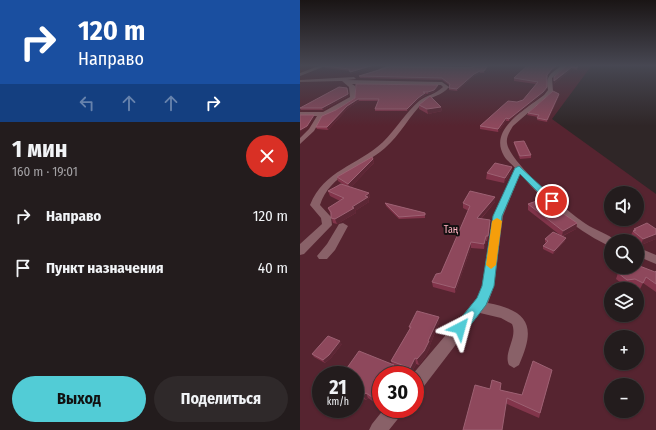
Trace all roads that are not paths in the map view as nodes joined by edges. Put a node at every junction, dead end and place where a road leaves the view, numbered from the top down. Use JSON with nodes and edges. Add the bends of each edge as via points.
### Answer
{"nodes":[{"id":1,"x":351,"y":85,"type":"edge"},
{"id":2,"x":444,"y":85,"type":"edge"},
{"id":3,"x":550,"y":85,"type":"edge"},
{"id":4,"x":300,"y":114,"type":"edge"},
{"id":5,"x":322,"y":114,"type":"junction"},
{"id":6,"x":300,"y":142,"type":"edge"},
{"id":7,"x":519,"y":168,"type":"junction"},
{"id":8,"x":343,"y":226,"type":"dead end"},
{"id":9,"x":604,"y":239,"type":"edge"},
{"id":10,"x":331,"y":247,"type":"junction"},
{"id":11,"x":303,"y":248,"type":"edge"},
{"id":12,"x":644,"y":254,"type":"edge"},
{"id":13,"x":323,"y":256,"type":"dead end"},
{"id":14,"x":656,"y":260,"type":"edge"},
{"id":15,"x":477,"y":307,"type":"junction"},
{"id":16,"x":514,"y":360,"type":"dead end"},
{"id":17,"x":424,"y":373,"type":"edge"},
{"id":18,"x":388,"y":418,"type":"edge"},
{"id":19,"x":378,"y":430,"type":"edge"}],
"edges":[{"from":1,"to":5,"type":"street","via":[[353,98]]},
{"from":2,"to":11,"type":"street","via":[[446,86],[443,91],[427,97],[420,103],[378,150],[342,173],[316,197],[315,205],[326,217],[327,225]]},
{"from":3,"to":7,"type":"street","via":[[551,90],[546,96],[511,125],[504,136],[504,147],[508,156]]},
{"from":4,"to":5,"type":"street"},
{"from":5,"to":6,"type":"street","via":[[312,130]]},
{"from":7,"to":9,"type":"street","via":[[581,226]]},
{"from":7,"to":15,"type":"street","via":[[498,216],[488,286]]},
{"from":8,"to":10,"type":"street"},
{"from":10,"to":11,"type":"street"},
{"from":10,"to":13,"type":"street"},
{"from":12,"to":14,"type":"street"},
{"from":15,"to":16,"type":"street","via":[[502,312],[519,320],[522,334]]},
{"from":15,"to":17,"type":"street"},
{"from":18,"to":19,"type":"street"}]}
